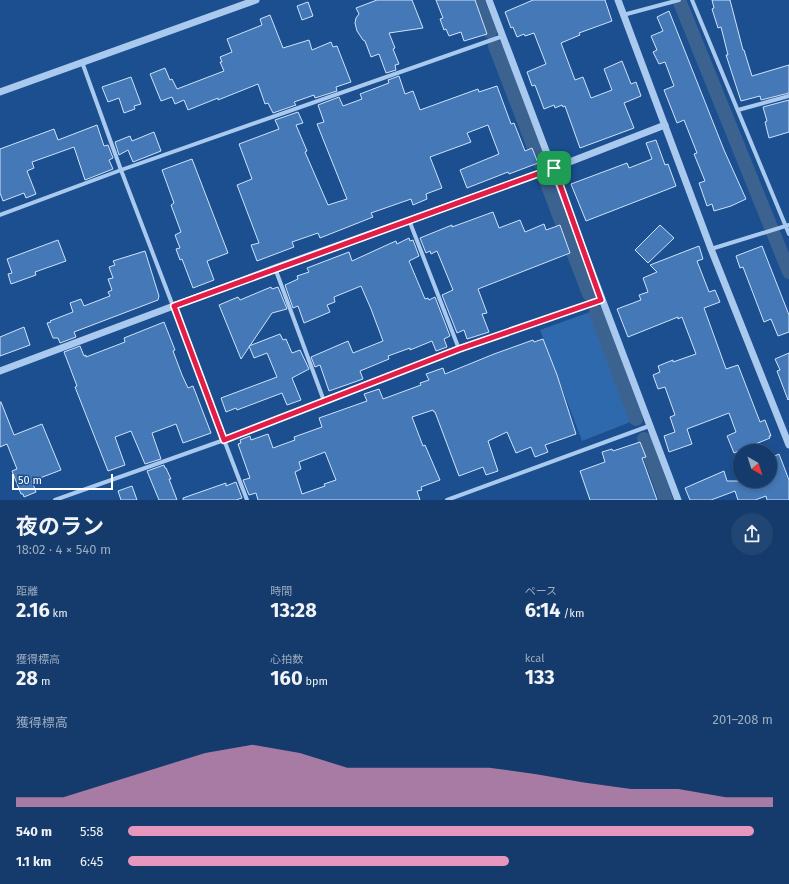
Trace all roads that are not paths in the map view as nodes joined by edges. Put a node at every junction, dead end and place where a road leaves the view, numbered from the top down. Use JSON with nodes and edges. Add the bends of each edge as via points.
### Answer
{"nodes":[{"id":1,"x":256,"y":0,"type":"edge"},
{"id":2,"x":489,"y":0,"type":"edge"},
{"id":3,"x":618,"y":0,"type":"edge"},
{"id":4,"x":679,"y":0,"type":"edge"},
{"id":5,"x":692,"y":0,"type":"edge"},
{"id":6,"x":240,"y":3,"type":"edge"},
{"id":7,"x":624,"y":16,"type":"junction"},
{"id":8,"x":503,"y":36,"type":"junction"},
{"id":9,"x":82,"y":62,"type":"junction"},
{"id":10,"x":0,"y":92,"type":"edge"},
{"id":11,"x":789,"y":96,"type":"edge"},
{"id":12,"x":738,"y":110,"type":"junction"},
{"id":13,"x":665,"y":125,"type":"junction"},
{"id":14,"x":554,"y":168,"type":"junction"},
{"id":15,"x":121,"y":170,"type":"junction"},
{"id":16,"x":0,"y":215,"type":"edge"},
{"id":17,"x":409,"y":220,"type":"junction"},
{"id":18,"x":788,"y":226,"type":"edge"},
{"id":19,"x":789,"y":234,"type":"edge"},
{"id":20,"x":711,"y":249,"type":"junction"},
{"id":21,"x":275,"y":268,"type":"junction"},
{"id":22,"x":601,"y":300,"type":"junction"},
{"id":23,"x":174,"y":306,"type":"junction"},
{"id":24,"x":459,"y":349,"type":"junction"},
{"id":25,"x":0,"y":370,"type":"edge"},
{"id":26,"x":324,"y":401,"type":"junction"},
{"id":27,"x":649,"y":426,"type":"junction"},
{"id":28,"x":224,"y":440,"type":"junction"},
{"id":29,"x":789,"y":445,"type":"edge"},
{"id":30,"x":56,"y":500,"type":"edge"},
{"id":31,"x":247,"y":500,"type":"edge"},
{"id":32,"x":447,"y":500,"type":"edge"},
{"id":33,"x":678,"y":500,"type":"edge"}],
"edges":[{"from":1,"to":6,"type":"street"},
{"from":2,"to":8,"type":"street"},
{"from":3,"to":7,"type":"street"},
{"from":4,"to":7,"type":"street"},
{"from":5,"to":12,"type":"street"},
{"from":6,"to":9,"type":"street"},
{"from":7,"to":13,"type":"street"},
{"from":8,"to":14,"type":"street"},
{"from":8,"to":15,"type":"street"},
{"from":9,"to":10,"type":"street"},
{"from":9,"to":15,"type":"street"},
{"from":11,"to":12,"type":"street"},
{"from":12,"to":18,"type":"street"},
{"from":13,"to":14,"type":"street"},
{"from":13,"to":20,"type":"street"},
{"from":14,"to":17,"type":"street"},
{"from":14,"to":22,"type":"street"},
{"from":15,"to":16,"type":"street"},
{"from":15,"to":23,"type":"street"},
{"from":17,"to":21,"type":"street"},
{"from":17,"to":24,"type":"street"},
{"from":18,"to":19,"type":"street"},
{"from":18,"to":20,"type":"street"},
{"from":20,"to":29,"type":"street"},
{"from":21,"to":23,"type":"street"},
{"from":21,"to":26,"type":"street"},
{"from":22,"to":24,"type":"street"},
{"from":22,"to":27,"type":"street"},
{"from":23,"to":25,"type":"street"},
{"from":23,"to":28,"type":"street"},
{"from":24,"to":26,"type":"street"},
{"from":26,"to":28,"type":"street"},
{"from":27,"to":32,"type":"street"},
{"from":27,"to":33,"type":"street"},
{"from":28,"to":30,"type":"street"},
{"from":28,"to":31,"type":"street"}]}
